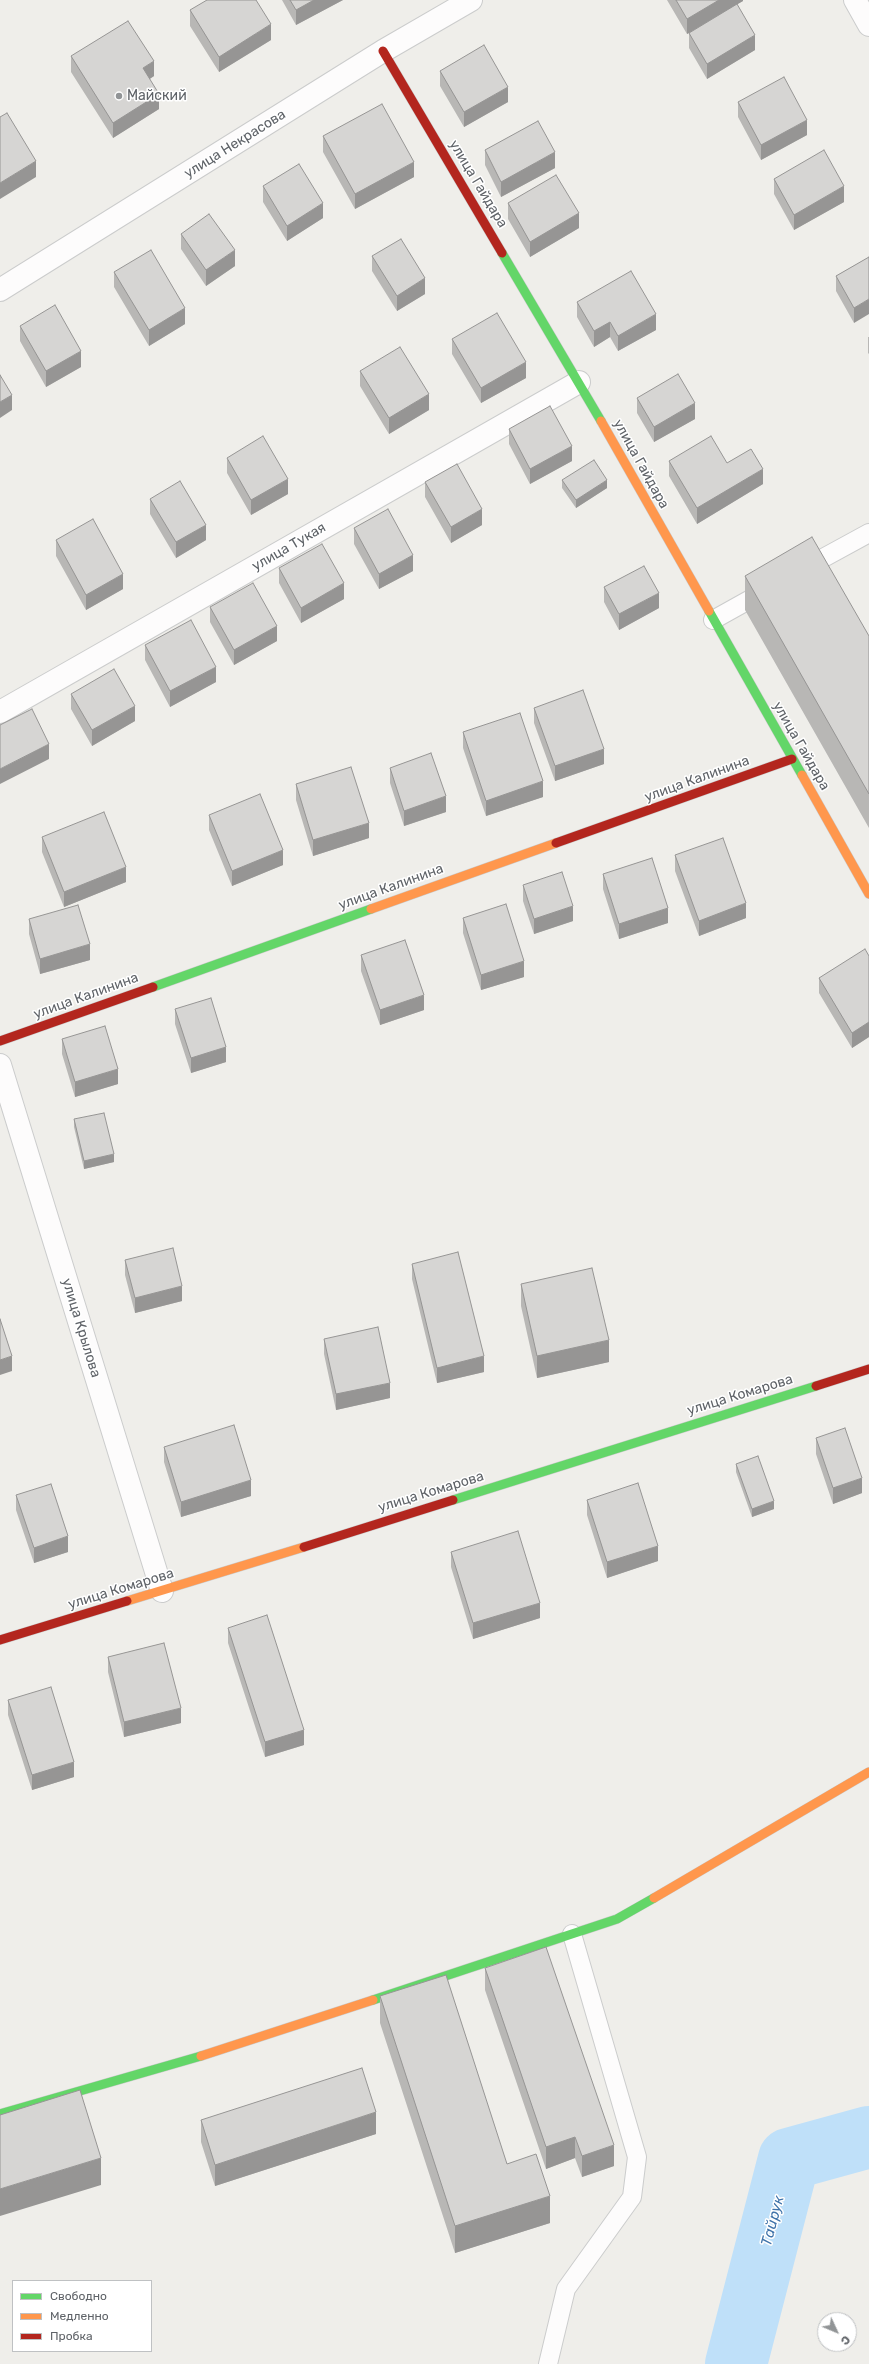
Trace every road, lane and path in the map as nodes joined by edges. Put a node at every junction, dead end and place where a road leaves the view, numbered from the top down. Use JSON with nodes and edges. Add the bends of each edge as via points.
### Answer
{"nodes":[{"id":1,"x":471,"y":0,"type":"edge"},
{"id":2,"x":854,"y":0,"type":"edge"},
{"id":3,"x":869,"y":25,"type":"edge"},
{"id":4,"x":383,"y":51,"type":"junction"},
{"id":5,"x":0,"y":290,"type":"edge"},
{"id":6,"x":579,"y":382,"type":"junction"},
{"id":7,"x":869,"y":533,"type":"edge"},
{"id":8,"x":713,"y":620,"type":"junction"},
{"id":9,"x":0,"y":712,"type":"edge"},
{"id":10,"x":792,"y":759,"type":"junction"},
{"id":11,"x":869,"y":894,"type":"edge"},
{"id":12,"x":0,"y":1041,"type":"edge"},
{"id":13,"x":0,"y":1066,"type":"edge"},
{"id":14,"x":869,"y":1369,"type":"edge"},
{"id":15,"x":162,"y":1591,"type":"junction"},
{"id":16,"x":0,"y":1640,"type":"edge"},
{"id":17,"x":869,"y":1772,"type":"edge"},
{"id":18,"x":572,"y":1934,"type":"junction"},
{"id":19,"x":0,"y":2114,"type":"edge"},
{"id":20,"x":548,"y":2364,"type":"edge"}],
"edges":[{"from":1,"to":4,"type":"street","name":"улица Некрасова"},
{"from":2,"to":3,"type":"street"},
{"from":4,"to":5,"type":"street","name":"улица Некрасова"},
{"from":4,"to":6,"type":"street","name":"улица Гайдара"},
{"from":6,"to":8,"type":"street","name":"улица Гайдара"},
{"from":6,"to":9,"type":"street","name":"улица Тукая"},
{"from":7,"to":8,"type":"lane"},
{"from":8,"to":10,"type":"street","name":"улица Гайдара"},
{"from":10,"to":11,"type":"street","name":"улица Гайдара"},
{"from":10,"to":12,"type":"street","name":"улица Калинина"},
{"from":13,"to":15,"type":"street","name":"улица Крылова"},
{"from":14,"to":15,"type":"street","name":"улица Комарова"},
{"from":15,"to":16,"type":"street","name":"улица Комарова"},
{"from":17,"to":18,"type":"street","via":[[617,1918]]},
{"from":18,"to":19,"type":"street","via":[[163,2069]]},
{"from":18,"to":20,"type":"lane","via":[[637,2157],[632,2197],[566,2289]]}]}
